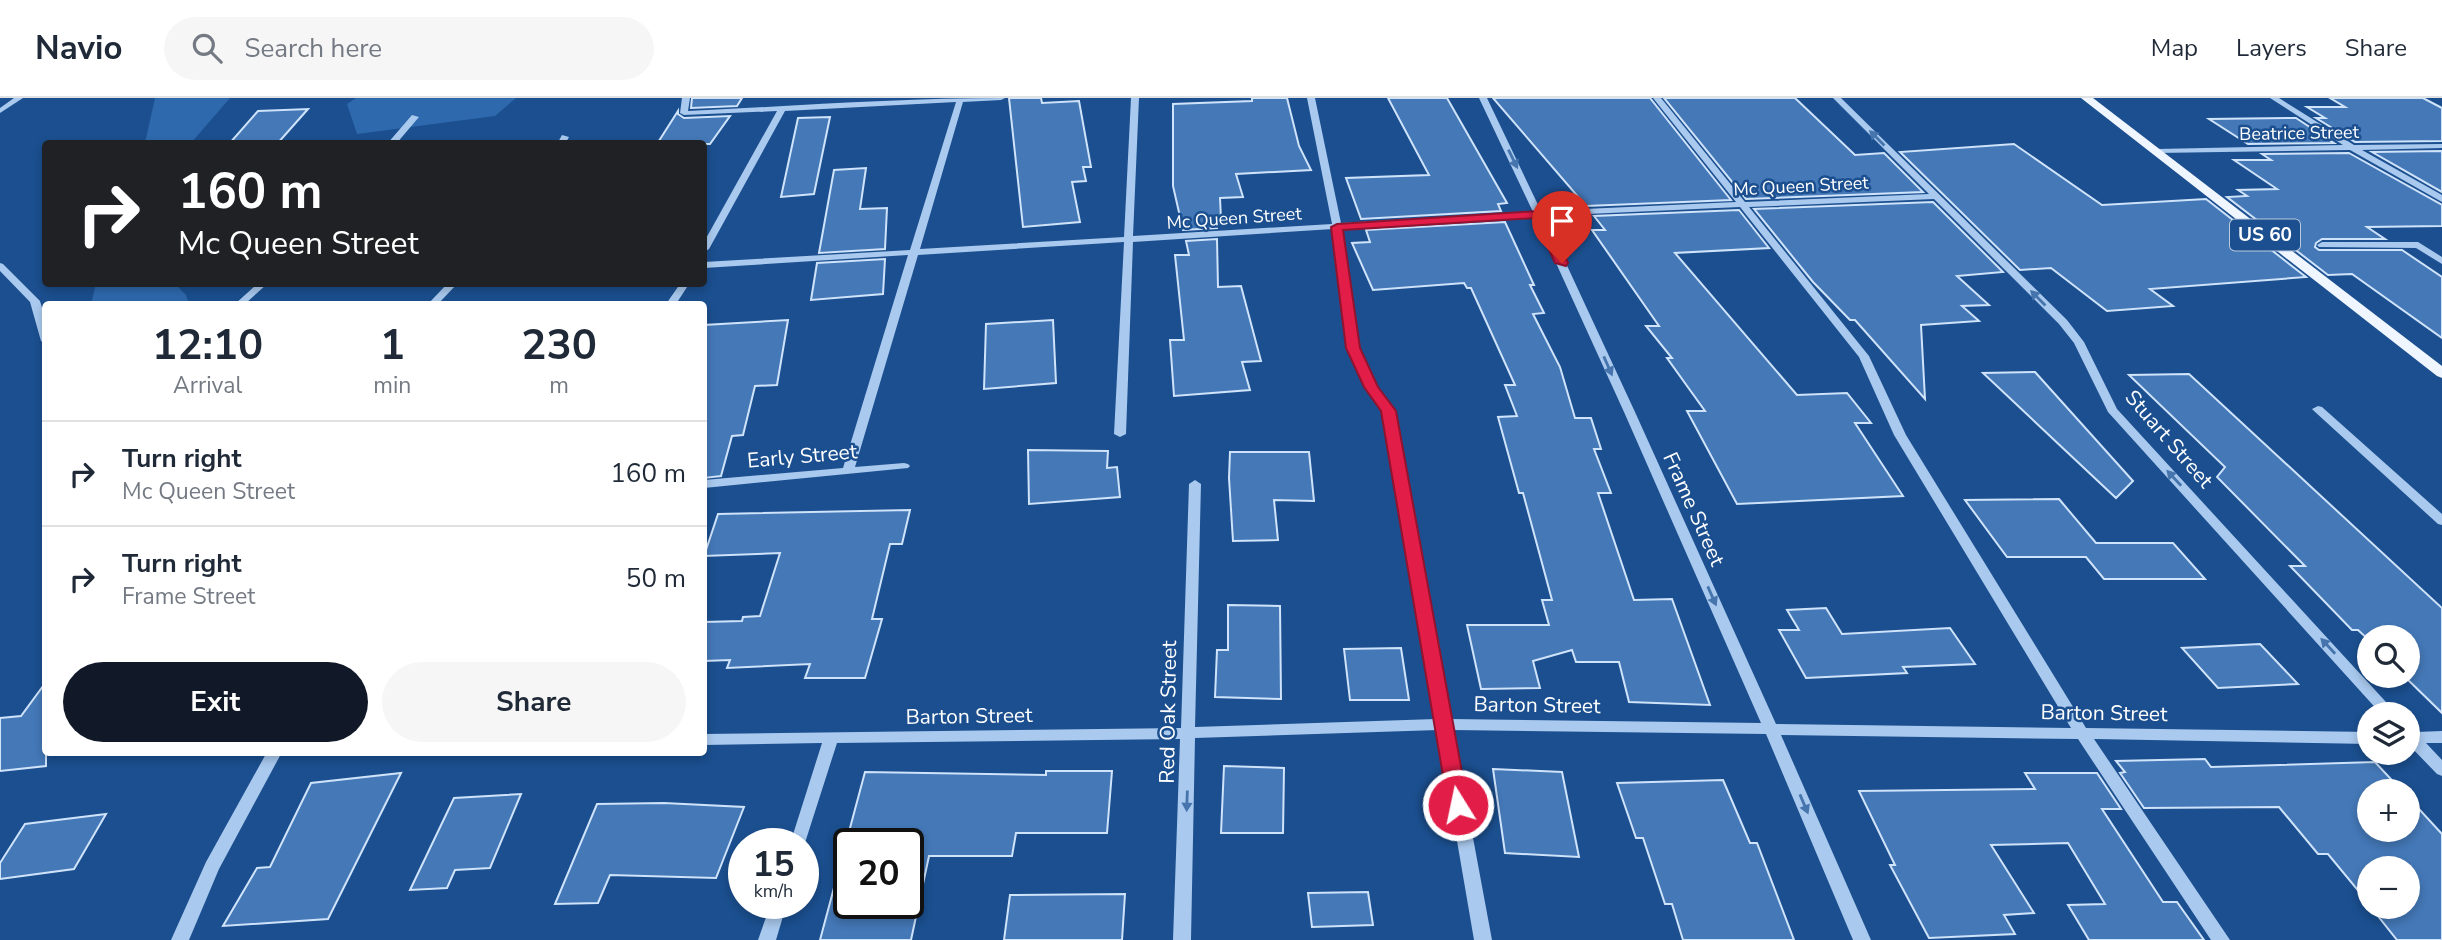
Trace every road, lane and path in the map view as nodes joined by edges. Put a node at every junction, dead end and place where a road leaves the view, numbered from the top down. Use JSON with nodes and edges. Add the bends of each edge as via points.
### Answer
{"nodes":[{"id":1,"x":19,"y":98,"type":"edge"},
{"id":2,"x":687,"y":98,"type":"edge"},
{"id":3,"x":1001,"y":98,"type":"edge"},
{"id":4,"x":1135,"y":98,"type":"edge"},
{"id":5,"x":1311,"y":98,"type":"edge"},
{"id":6,"x":1483,"y":98,"type":"edge"},
{"id":7,"x":1657,"y":98,"type":"edge"},
{"id":8,"x":1838,"y":98,"type":"edge"},
{"id":9,"x":2086,"y":98,"type":"edge"},
{"id":10,"x":2274,"y":98,"type":"edge"},
{"id":11,"x":960,"y":100,"type":"junction"},
{"id":12,"x":856,"y":101,"type":"edge"},
{"id":13,"x":783,"y":107,"type":"junction"},
{"id":14,"x":0,"y":111,"type":"edge"},
{"id":15,"x":684,"y":113,"type":"joint"},
{"id":16,"x":415,"y":117,"type":"dead end"},
{"id":17,"x":395,"y":140,"type":"edge"},
{"id":18,"x":2442,"y":146,"type":"edge"},
{"id":19,"x":2351,"y":147,"type":"junction"},
{"id":20,"x":2157,"y":151,"type":"junction"},
{"id":21,"x":1935,"y":196,"type":"junction"},
{"id":22,"x":2442,"y":199,"type":"edge"},
{"id":23,"x":1740,"y":205,"type":"junction"},
{"id":24,"x":1539,"y":214,"type":"junction"},
{"id":25,"x":1337,"y":227,"type":"junction"},
{"id":26,"x":1128,"y":240,"type":"junction"},
{"id":27,"x":707,"y":244,"type":"edge"},
{"id":28,"x":2322,"y":245,"type":"dead end"},
{"id":29,"x":913,"y":253,"type":"junction"},
{"id":30,"x":2442,"y":261,"type":"edge"},
{"id":31,"x":707,"y":265,"type":"edge"},
{"id":32,"x":0,"y":266,"type":"edge"},
{"id":33,"x":258,"y":287,"type":"edge"},
{"id":34,"x":449,"y":287,"type":"edge"},
{"id":35,"x":243,"y":301,"type":"edge"},
{"id":36,"x":436,"y":301,"type":"edge"},
{"id":37,"x":42,"y":328,"type":"edge"},
{"id":38,"x":2440,"y":371,"type":"edge"},
{"id":39,"x":2318,"y":409,"type":"dead end"},
{"id":40,"x":1119,"y":434,"type":"dead end"},
{"id":41,"x":904,"y":466,"type":"dead end"},
{"id":42,"x":848,"y":471,"type":"junction"},
{"id":43,"x":707,"y":484,"type":"edge"},
{"id":44,"x":1195,"y":484,"type":"dead end"},
{"id":45,"x":2442,"y":521,"type":"edge"},
{"id":46,"x":2379,"y":702,"type":"edge"},
{"id":47,"x":1443,"y":724,"type":"junction"},
{"id":48,"x":1772,"y":730,"type":"junction"},
{"id":49,"x":1189,"y":733,"type":"junction"},
{"id":50,"x":2081,"y":734,"type":"junction"},
{"id":51,"x":2420,"y":736,"type":"edge"},
{"id":52,"x":2357,"y":737,"type":"edge"},
{"id":53,"x":2442,"y":737,"type":"edge"},
{"id":54,"x":707,"y":739,"type":"edge"},
{"id":55,"x":831,"y":739,"type":"junction"},
{"id":56,"x":2420,"y":747,"type":"edge"},
{"id":57,"x":273,"y":756,"type":"edge"},
{"id":58,"x":2442,"y":770,"type":"edge"},
{"id":59,"x":803,"y":828,"type":"edge"},
{"id":60,"x":774,"y":919,"type":"edge"},
{"id":61,"x":180,"y":940,"type":"edge"},
{"id":62,"x":767,"y":940,"type":"edge"},
{"id":63,"x":1182,"y":940,"type":"edge"},
{"id":64,"x":1483,"y":940,"type":"edge"},
{"id":65,"x":1862,"y":940,"type":"edge"},
{"id":66,"x":2221,"y":940,"type":"edge"}],
"edges":[{"from":1,"to":14,"type":"street"},
{"from":2,"to":15,"type":"street"},
{"from":3,"to":11,"type":"street"},
{"from":4,"to":26,"type":"street"},
{"from":5,"to":25,"type":"street"},
{"from":6,"to":24,"type":"street","name":"Frame Street","one_way":true},
{"from":7,"to":23,"type":"street"},
{"from":21,"to":8,"type":"street","name":"Stuart Street","one_way":true},
{"from":9,"to":20,"type":"main road","number":"US 60"},
{"from":10,"to":19,"type":"street"},
{"from":11,"to":12,"type":"street"},
{"from":11,"to":29,"type":"street"},
{"from":12,"to":13,"type":"street"},
{"from":13,"to":15,"type":"street"},
{"from":13,"to":27,"type":"street"},
{"from":16,"to":17,"type":"street"},
{"from":18,"to":19,"type":"street","name":"Beatrice Street"},
{"from":19,"to":20,"type":"street","name":"Beatrice Street"},
{"from":19,"to":22,"type":"street"},
{"from":20,"to":38,"type":"main road","number":"US 60"},
{"from":21,"to":23,"type":"street","name":"Mc Queen Street"},
{"from":46,"to":21,"type":"street","name":"Stuart Street","one_way":true,"via":[[2112,410],[2063,322]]},
{"from":23,"to":24,"type":"street","name":"Mc Queen Street"},
{"from":23,"to":50,"type":"street","via":[[1864,356],[1900,435]]},
{"from":24,"to":25,"type":"street","name":"Mc Queen Street"},
{"from":24,"to":48,"type":"street","name":"Frame Street","one_way":true},
{"from":25,"to":26,"type":"street","name":"Mc Queen Street"},
{"from":25,"to":47,"type":"street","via":[[1353,348],[1388,411]]},
{"from":26,"to":29,"type":"street","name":"Mc Queen Street"},
{"from":26,"to":40,"type":"street"},
{"from":28,"to":30,"type":"street","via":[[2418,245]]},
{"from":29,"to":31,"type":"street","name":"Mc Queen Street"},
{"from":29,"to":42,"type":"street"},
{"from":32,"to":37,"type":"street","via":[[34,301]]},
{"from":33,"to":35,"type":"street"},
{"from":34,"to":36,"type":"street"},
{"from":39,"to":45,"type":"street"},
{"from":41,"to":42,"type":"street","name":"Early Street"},
{"from":42,"to":43,"type":"street","name":"Early Street"},
{"from":44,"to":49,"type":"street","name":"Red Oak Street"},
{"from":47,"to":48,"type":"street","name":"Barton Street"},
{"from":47,"to":49,"type":"street","name":"Barton Street"},
{"from":47,"to":64,"type":"street"},
{"from":48,"to":50,"type":"street","name":"Barton Street"},
{"from":48,"to":65,"type":"street","name":"Frame Street","one_way":true},
{"from":49,"to":55,"type":"street","name":"Barton Street"},
{"from":49,"to":63,"type":"street","name":"Red Oak Street","one_way":true},
{"from":50,"to":52,"type":"street","name":"Barton Street"},
{"from":50,"to":66,"type":"street"},
{"from":51,"to":53,"type":"street"},
{"from":54,"to":55,"type":"street","name":"Barton Street"},
{"from":55,"to":59,"type":"street"},
{"from":56,"to":58,"type":"street"},
{"from":57,"to":61,"type":"street","via":[[212,867]]},
{"from":60,"to":62,"type":"street"}]}
